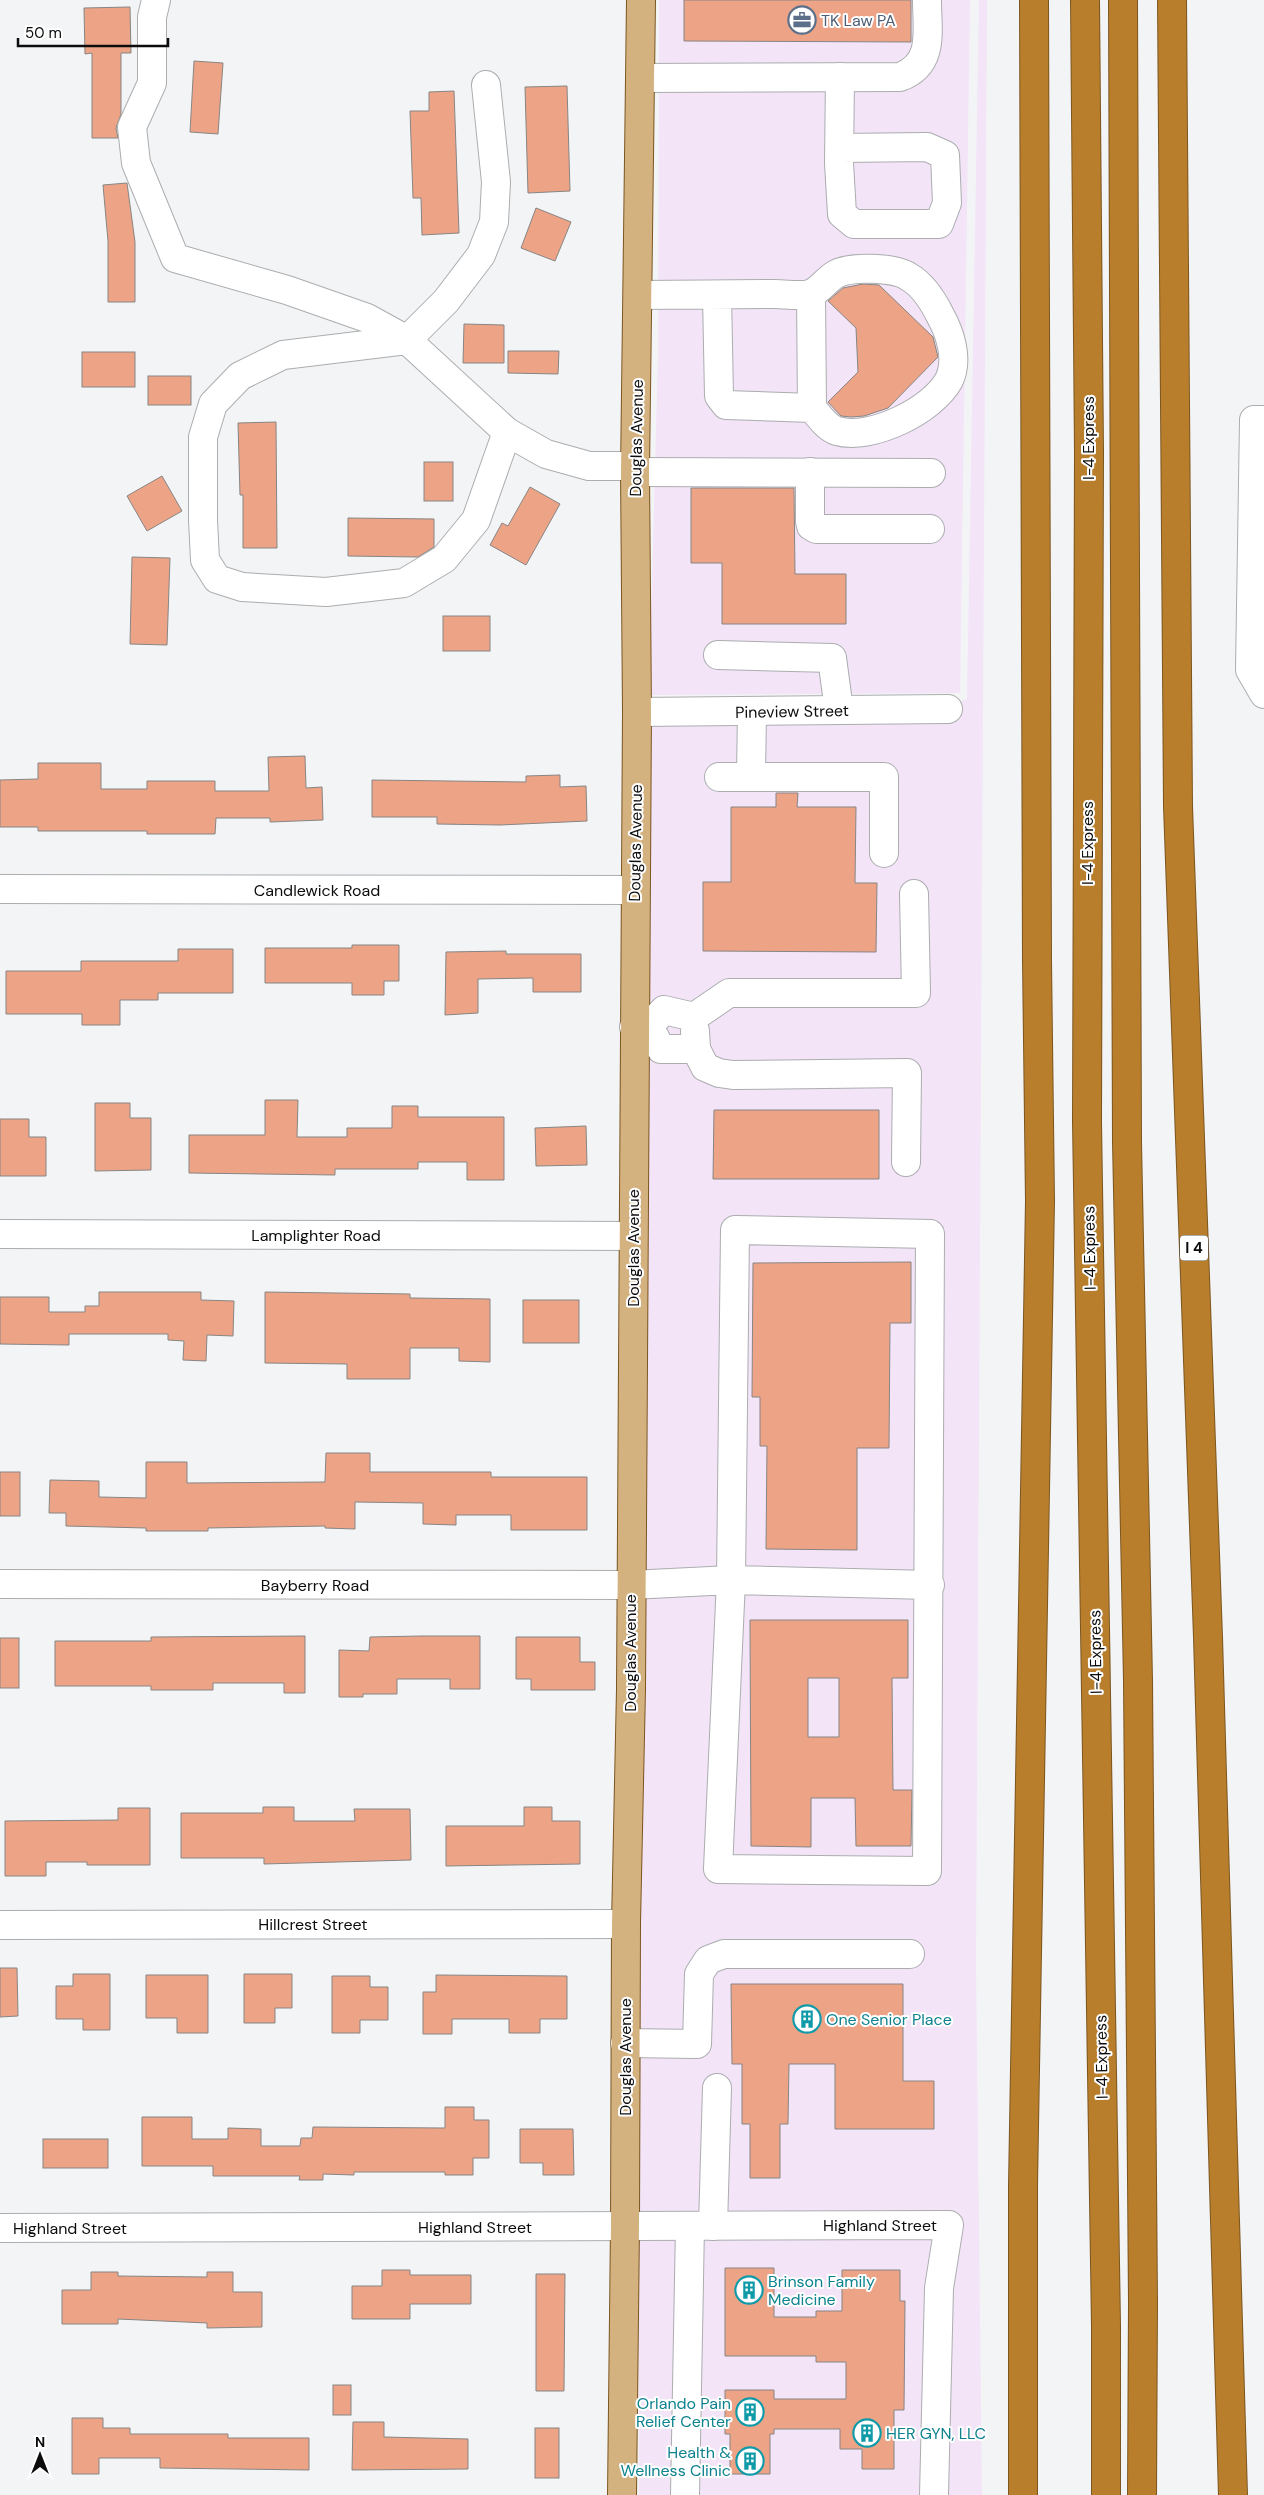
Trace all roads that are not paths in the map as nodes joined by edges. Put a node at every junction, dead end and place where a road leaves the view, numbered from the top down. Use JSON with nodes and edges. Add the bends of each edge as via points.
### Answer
{"nodes":[{"id":1,"x":156,"y":0,"type":"edge"},
{"id":2,"x":641,"y":0,"type":"edge"},
{"id":3,"x":927,"y":0,"type":"edge"},
{"id":4,"x":1034,"y":0,"type":"edge"},
{"id":5,"x":1084,"y":0,"type":"edge"},
{"id":6,"x":1123,"y":0,"type":"edge"},
{"id":7,"x":1172,"y":0,"type":"edge"},
{"id":8,"x":850,"y":77,"type":"junction"},
{"id":9,"x":640,"y":78,"type":"junction"},
{"id":10,"x":486,"y":85,"type":"dead end"},
{"id":11,"x":839,"y":148,"type":"dead end"},
{"id":12,"x":812,"y":294,"type":"junction"},
{"id":13,"x":638,"y":295,"type":"junction"},
{"id":14,"x":717,"y":295,"type":"junction"},
{"id":15,"x":407,"y":340,"type":"junction"},
{"id":16,"x":812,"y":408,"type":"junction"},
{"id":17,"x":1259,"y":420,"type":"edge"},
{"id":18,"x":507,"y":432,"type":"junction"},
{"id":19,"x":636,"y":469,"type":"junction"},
{"id":20,"x":810,"y":472,"type":"junction"},
{"id":21,"x":931,"y":473,"type":"dead end"},
{"id":22,"x":930,"y":529,"type":"dead end"},
{"id":23,"x":718,"y":655,"type":"dead end"},
{"id":24,"x":1263,"y":693,"type":"edge"},
{"id":25,"x":948,"y":709,"type":"dead end"},
{"id":26,"x":839,"y":710,"type":"junction"},
{"id":27,"x":752,"y":711,"type":"junction"},
{"id":28,"x":637,"y":712,"type":"junction"},
{"id":29,"x":719,"y":777,"type":"dead end"},
{"id":30,"x":751,"y":777,"type":"junction"},
{"id":31,"x":884,"y":853,"type":"dead end"},
{"id":32,"x":0,"y":889,"type":"edge"},
{"id":33,"x":634,"y":890,"type":"junction"},
{"id":34,"x":914,"y":894,"type":"dead end"},
{"id":35,"x":694,"y":1017,"type":"junction"},
{"id":36,"x":642,"y":1026,"type":"junction"},
{"id":37,"x":696,"y":1049,"type":"junction"},
{"id":38,"x":906,"y":1162,"type":"dead end"},
{"id":39,"x":0,"y":1234,"type":"edge"},
{"id":40,"x":633,"y":1236,"type":"junction"},
{"id":41,"x":731,"y":1580,"type":"junction"},
{"id":42,"x":0,"y":1584,"type":"edge"},
{"id":43,"x":630,"y":1585,"type":"junction"},
{"id":44,"x":930,"y":1585,"type":"junction"},
{"id":45,"x":626,"y":1924,"type":"junction"},
{"id":46,"x":0,"y":1925,"type":"edge"},
{"id":47,"x":910,"y":1954,"type":"dead end"},
{"id":48,"x":625,"y":2043,"type":"junction"},
{"id":49,"x":717,"y":2088,"type":"dead end"},
{"id":50,"x":625,"y":2226,"type":"junction"},
{"id":51,"x":701,"y":2226,"type":"junction"},
{"id":52,"x":0,"y":2228,"type":"edge"},
{"id":53,"x":622,"y":2495,"type":"edge"},
{"id":54,"x":685,"y":2495,"type":"edge"},
{"id":55,"x":934,"y":2495,"type":"edge"},
{"id":56,"x":1023,"y":2495,"type":"edge"},
{"id":57,"x":1106,"y":2495,"type":"edge"},
{"id":58,"x":1142,"y":2495,"type":"edge"},
{"id":59,"x":1233,"y":2495,"type":"edge"}],
"edges":[{"from":1,"to":15,"type":"street","via":[[152,17],[152,83],[132,127],[136,163],[175,258],[323,302],[367,318]]},
{"from":2,"to":9,"type":"main road","name":"Douglas Avenue"},
{"from":3,"to":8,"type":"street","via":[[927,52],[914,72],[900,77]]},
{"from":4,"to":56,"type":"highway","via":[[1040,1201],[1022,2185]]},
{"from":5,"to":57,"type":"highway","name":"I-4 Express","via":[[1089,442],[1086,1122]]},
{"from":6,"to":58,"type":"highway","via":[[1127,1122],[1138,1680]]},
{"from":7,"to":59,"type":"highway","number":"I 4","via":[[1178,806],[1208,1627]]},
{"from":8,"to":9,"type":"street"},
{"from":8,"to":11,"type":"street"},
{"from":9,"to":13,"type":"main road","name":"Douglas Avenue"},
{"from":10,"to":15,"type":"street","via":[[496,182],[494,222],[481,255],[446,301]]},
{"from":12,"to":14,"type":"street"},
{"from":12,"to":16,"type":"street"},
{"from":12,"to":16,"type":"street","via":[[838,273],[885,269],[908,276],[928,295],[948,330],[953,364],[949,380],[928,404],[881,428],[836,431]]},
{"from":13,"to":14,"type":"street"},
{"from":13,"to":19,"type":"main road","name":"Douglas Avenue"},
{"from":14,"to":16,"type":"street","via":[[719,396],[726,405]]},
{"from":15,"to":18,"type":"street"},
{"from":15,"to":18,"type":"street","via":[[283,355],[240,376],[214,404],[203,437],[203,520],[205,560],[217,579],[242,587],[326,592],[404,583],[444,559],[476,520]]},
{"from":17,"to":24,"type":"street","via":[[1250,670]]},
{"from":18,"to":19,"type":"street","via":[[546,454],[589,466]]},
{"from":19,"to":20,"type":"street"},
{"from":19,"to":28,"type":"main road","name":"Douglas Avenue"},
{"from":20,"to":21,"type":"street"},
{"from":20,"to":22,"type":"street","via":[[810,521],[816,529]]},
{"from":23,"to":26,"type":"street","via":[[832,658]]},
{"from":25,"to":26,"type":"street","name":"Pineview Street"},
{"from":26,"to":27,"type":"street","name":"Pineview Street"},
{"from":27,"to":28,"type":"street","name":"Pineview Street"},
{"from":27,"to":30,"type":"street"},
{"from":28,"to":33,"type":"main road","name":"Douglas Avenue"},
{"from":29,"to":30,"type":"street"},
{"from":30,"to":31,"type":"street","via":[[884,777]]},
{"from":32,"to":33,"type":"street","name":"Candlewick Road"},
{"from":33,"to":36,"type":"main road","name":"Douglas Avenue"},
{"from":34,"to":35,"type":"street","via":[[916,993],[729,993]]},
{"from":35,"to":36,"type":"street","via":[[664,1010]]},
{"from":35,"to":37,"type":"street"},
{"from":36,"to":37,"type":"street","via":[[661,1049]]},
{"from":36,"to":40,"type":"main road","name":"Douglas Avenue"},
{"from":37,"to":38,"type":"street","via":[[705,1067],[733,1075],[907,1073]]},
{"from":39,"to":40,"type":"street","name":"Lamplighter Road"},
{"from":40,"to":43,"type":"main road","name":"Douglas Avenue"},
{"from":41,"to":43,"type":"street","name":"Bayberry Road"},
{"from":41,"to":44,"type":"street","name":"Bayberry Road"},
{"from":41,"to":44,"type":"street","via":[[718,1868],[927,1871]]},
{"from":41,"to":44,"type":"street","via":[[735,1230],[930,1234]]},
{"from":42,"to":43,"type":"street","name":"Bayberry Road"},
{"from":43,"to":45,"type":"main road","name":"Douglas Avenue"},
{"from":45,"to":46,"type":"street","name":"Hillcrest Street"},
{"from":45,"to":48,"type":"main road","name":"Douglas Avenue"},
{"from":47,"to":48,"type":"street","via":[[724,1954],[708,1960],[699,1974],[697,2044]]},
{"from":48,"to":50,"type":"main road","name":"Douglas Avenue"},
{"from":49,"to":51,"type":"street"},
{"from":50,"to":51,"type":"street","name":"Highland Street"},
{"from":50,"to":52,"type":"street","name":"Highland Street"},
{"from":50,"to":53,"type":"main road","name":"Douglas Avenue"},
{"from":51,"to":54,"type":"street"},
{"from":51,"to":55,"type":"street","name":"Highland Street","via":[[950,2225],[939,2288]]}]}
